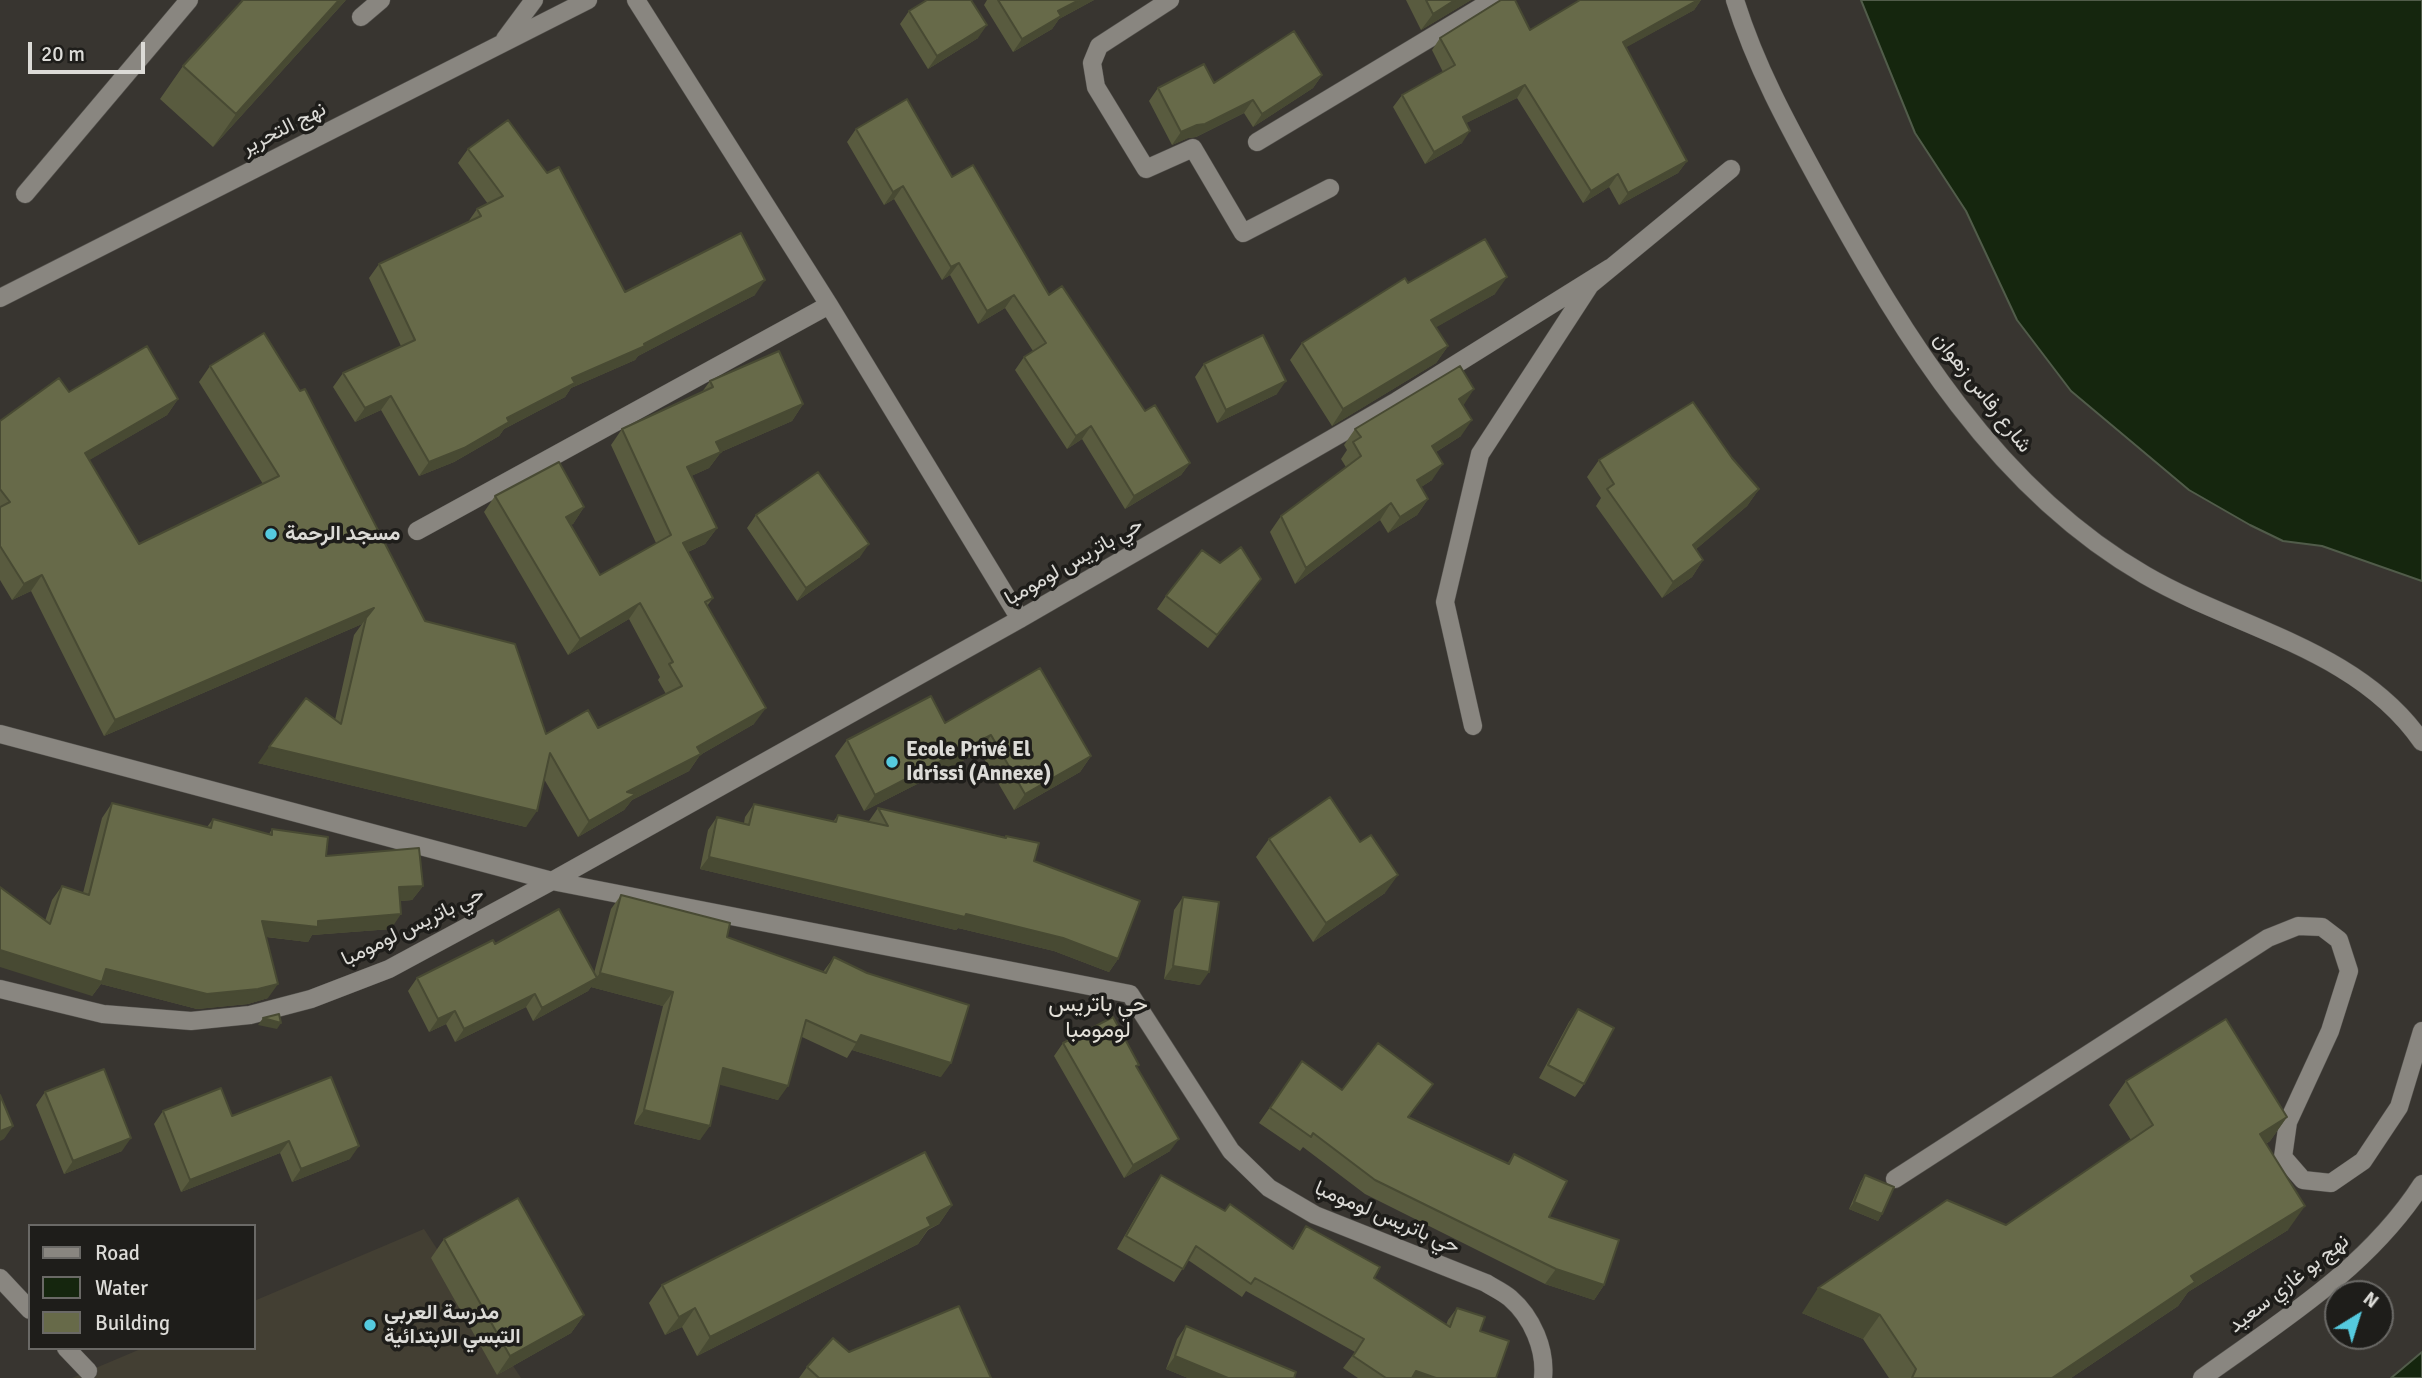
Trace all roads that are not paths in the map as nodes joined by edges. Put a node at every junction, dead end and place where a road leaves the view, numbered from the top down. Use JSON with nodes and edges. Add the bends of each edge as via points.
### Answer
{"nodes":[{"id":1,"x":189,"y":0,"type":"edge"},
{"id":2,"x":381,"y":0,"type":"edge"},
{"id":3,"x":534,"y":0,"type":"edge"},
{"id":4,"x":588,"y":0,"type":"edge"},
{"id":5,"x":636,"y":0,"type":"edge"},
{"id":6,"x":1170,"y":0,"type":"edge"},
{"id":7,"x":1493,"y":0,"type":"edge"},
{"id":8,"x":1735,"y":0,"type":"edge"},
{"id":9,"x":361,"y":17,"type":"dead end"},
{"id":10,"x":501,"y":44,"type":"junction"},
{"id":11,"x":1257,"y":142,"type":"dead end"},
{"id":12,"x":1731,"y":169,"type":"dead end"},
{"id":13,"x":1330,"y":188,"type":"dead end"},
{"id":14,"x":25,"y":194,"type":"dead end"},
{"id":15,"x":1610,"y":268,"type":"junction"},
{"id":16,"x":0,"y":298,"type":"edge"},
{"id":17,"x":829,"y":305,"type":"junction"},
{"id":18,"x":417,"y":531,"type":"dead end"},
{"id":19,"x":1020,"y":619,"type":"junction"},
{"id":20,"x":1473,"y":726,"type":"dead end"},
{"id":21,"x":0,"y":734,"type":"edge"},
{"id":22,"x":2422,"y":741,"type":"edge"},
{"id":23,"x":552,"y":881,"type":"junction"},
{"id":24,"x":0,"y":989,"type":"edge"},
{"id":25,"x":2422,"y":1031,"type":"edge"},
{"id":26,"x":1895,"y":1179,"type":"dead end"},
{"id":27,"x":2422,"y":1184,"type":"edge"},
{"id":28,"x":0,"y":1278,"type":"edge"},
{"id":29,"x":28,"y":1308,"type":"edge"},
{"id":30,"x":68,"y":1350,"type":"edge"},
{"id":31,"x":88,"y":1371,"type":"dead end"},
{"id":32,"x":1543,"y":1378,"type":"edge"},
{"id":33,"x":2202,"y":1378,"type":"edge"}],
"edges":[{"from":1,"to":14,"type":"street"},
{"from":2,"to":9,"type":"street"},
{"from":3,"to":10,"type":"street"},
{"from":4,"to":10,"type":"street","name":"نهج التحرير"},
{"from":5,"to":17,"type":"street"},
{"from":6,"to":13,"type":"street","via":[[1100,46],[1092,63],[1096,87],[1146,169],[1193,148],[1243,233]]},
{"from":7,"to":11,"type":"street"},
{"from":8,"to":22,"type":"street","name":"شارع رفاس زهوان","via":[[1772,93],[1874,281],[1977,431],[2012,471],[2053,510],[2142,573],[2322,657],[2366,683]]},
{"from":10,"to":16,"type":"street","name":"نهج التحرير"},
{"from":12,"to":15,"type":"street","name":"حي باتريس لومومبا"},
{"from":15,"to":19,"type":"street","name":"حي باتريس لومومبا","via":[[1397,401]]},
{"from":15,"to":20,"type":"street","name":"حي باتريس لومومبا","via":[[1590,285],[1480,454],[1444,602]]},
{"from":17,"to":18,"type":"street"},
{"from":17,"to":19,"type":"street"},
{"from":19,"to":23,"type":"street","name":"حي باتريس لومومبا"},
{"from":21,"to":23,"type":"street","name":"حي باتريس لومومبا"},
{"from":23,"to":24,"type":"street","name":"حي باتريس لومومبا","via":[[389,969],[311,999],[250,1015],[191,1021],[103,1014]]},
{"from":23,"to":32,"type":"street","name":"حي باتريس لومومبا","via":[[1130,995],[1231,1151],[1269,1188],[1315,1215],[1486,1283],[1510,1298],[1528,1318],[1539,1342]]},
{"from":25,"to":26,"type":"street","via":[[2399,1107],[2362,1161],[2332,1183],[2303,1180],[2283,1157],[2288,1122],[2330,1031],[2349,971],[2339,940],[2322,927],[2298,926],[2268,939]]},
{"from":27,"to":33,"type":"street","name":"نهج بو غازي سعيد","via":[[2396,1221],[2328,1287]]},
{"from":28,"to":29,"type":"street"},
{"from":30,"to":31,"type":"street"}]}
